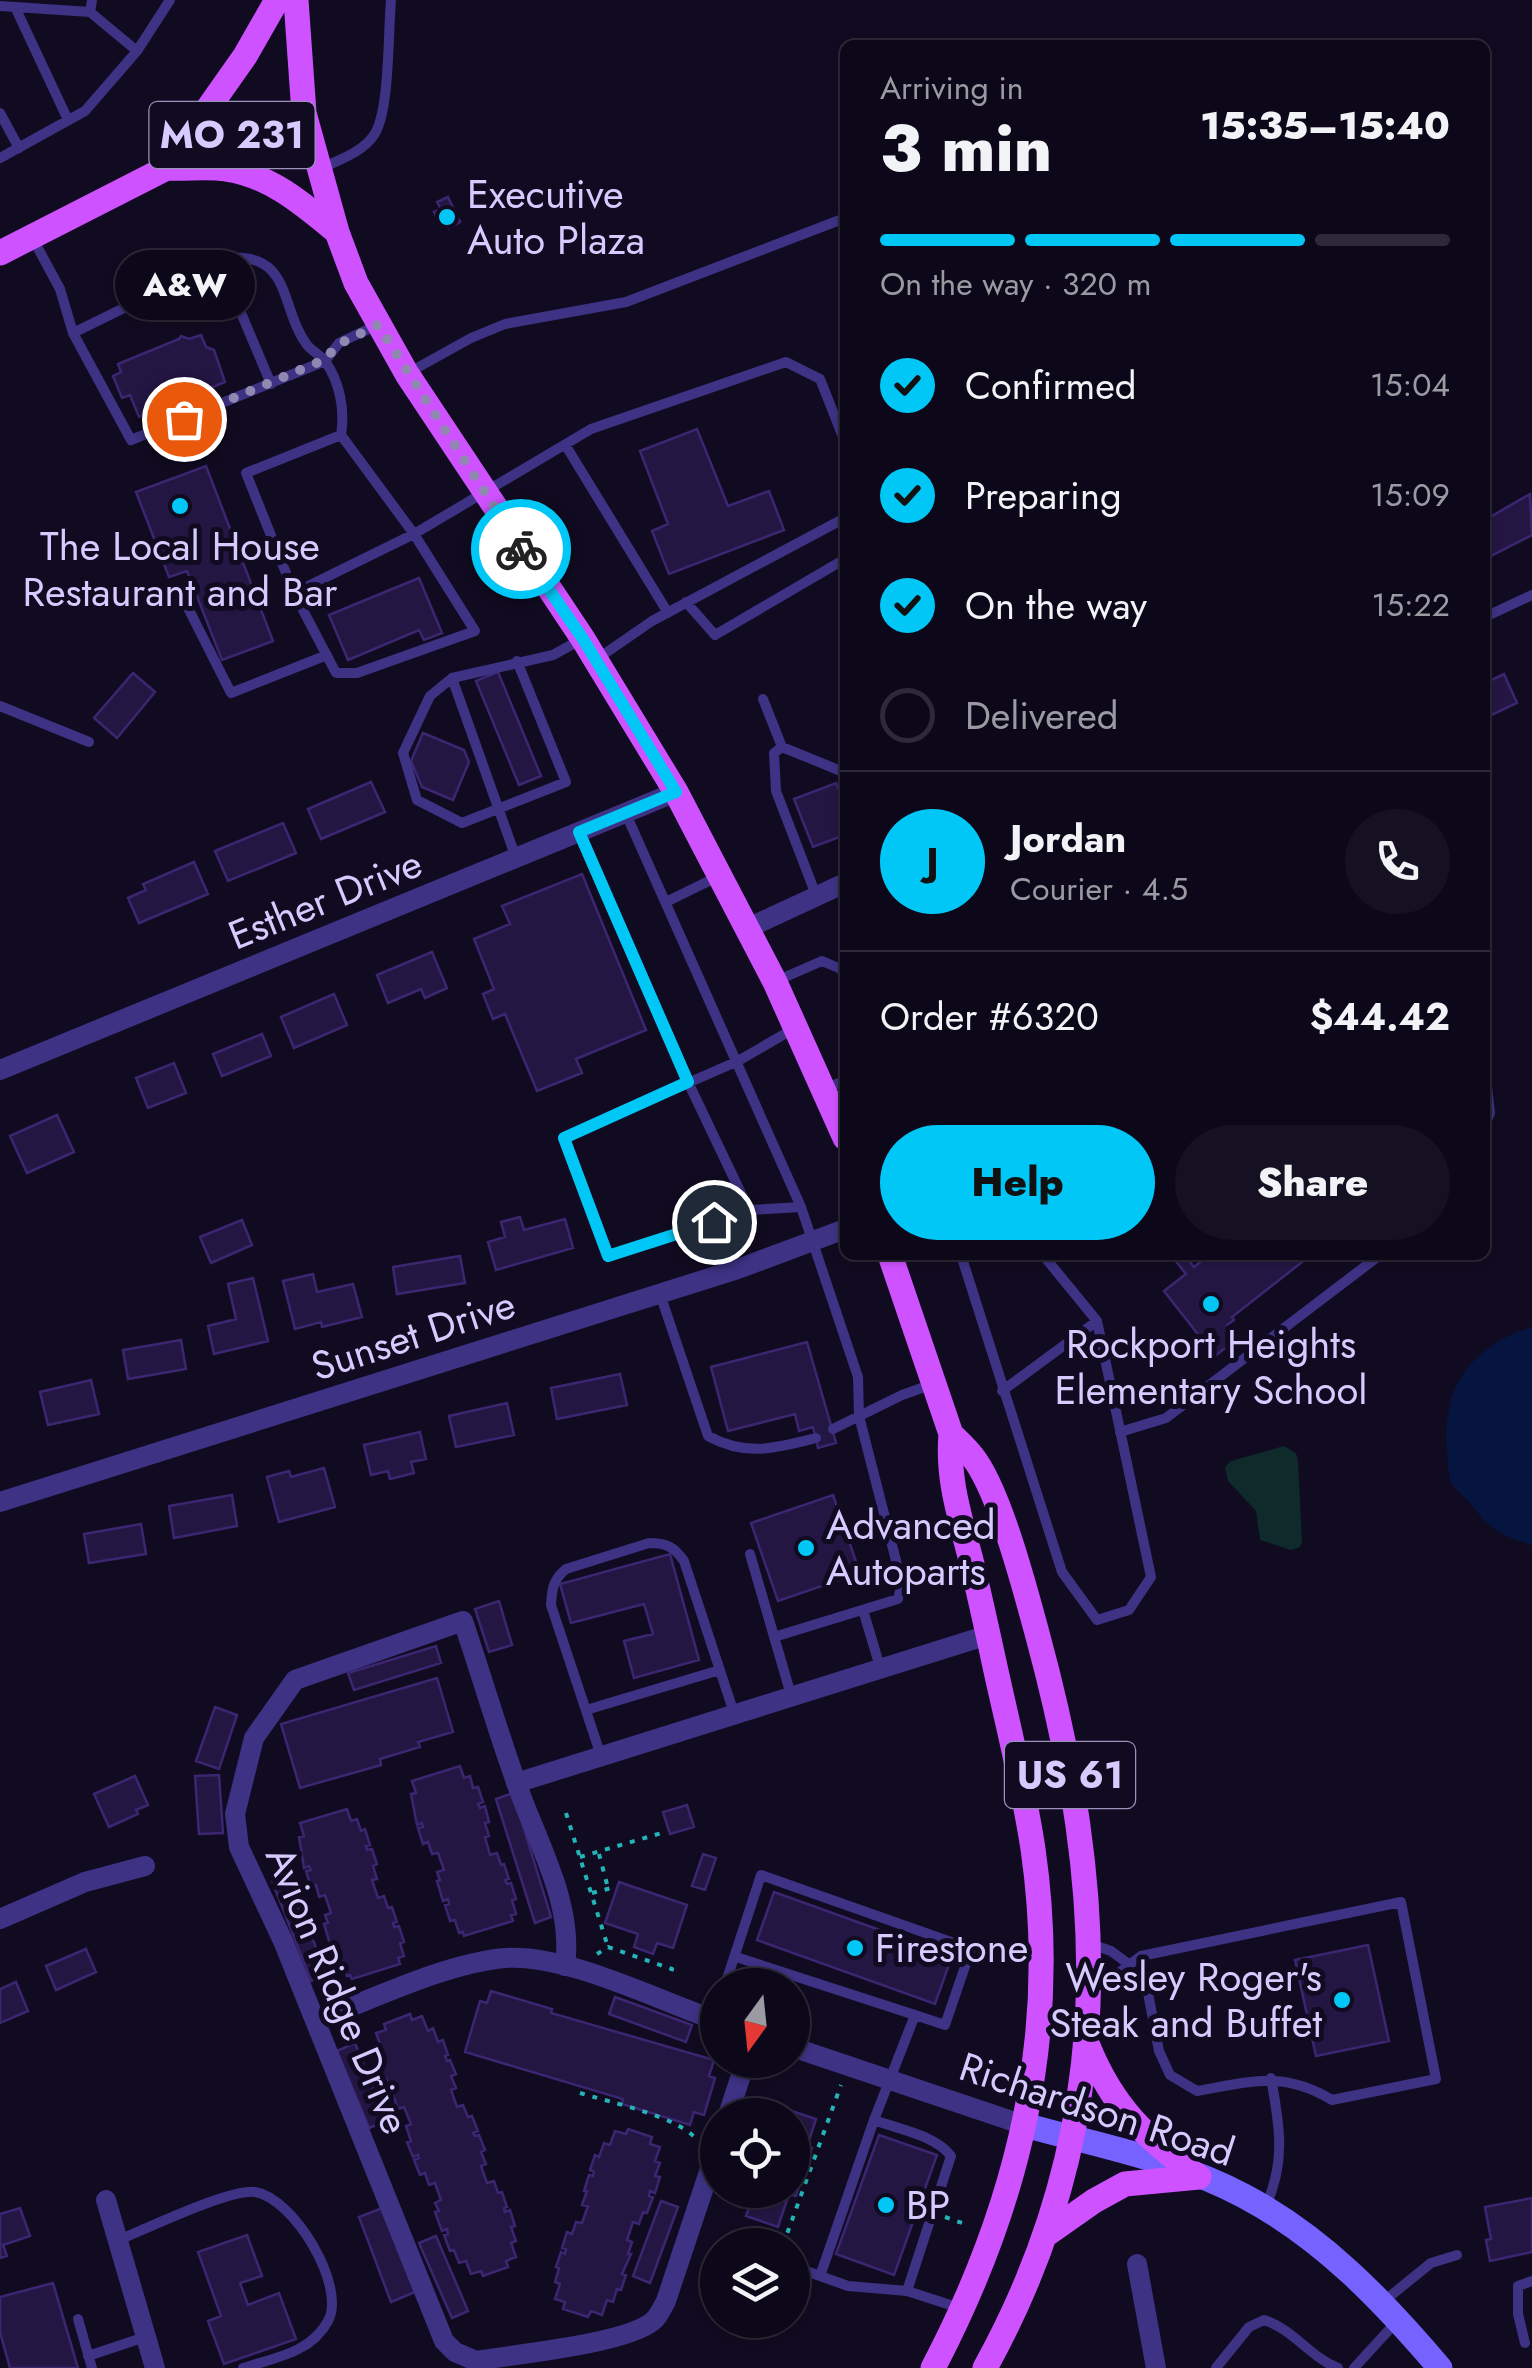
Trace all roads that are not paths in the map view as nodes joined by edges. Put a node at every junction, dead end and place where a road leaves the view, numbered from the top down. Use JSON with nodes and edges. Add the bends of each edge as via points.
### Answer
{"nodes":[{"id":1,"x":277,"y":0,"type":"edge"},
{"id":2,"x":296,"y":0,"type":"edge"},
{"id":3,"x":391,"y":0,"type":"edge"},
{"id":4,"x":165,"y":2,"type":"edge"},
{"id":5,"x":0,"y":6,"type":"edge"},
{"id":6,"x":91,"y":6,"type":"edge"},
{"id":7,"x":15,"y":7,"type":"junction"},
{"id":8,"x":137,"y":51,"type":"junction"},
{"id":9,"x":0,"y":113,"type":"edge"},
{"id":10,"x":304,"y":113,"type":"junction"},
{"id":11,"x":68,"y":120,"type":"junction"},
{"id":12,"x":19,"y":148,"type":"junction"},
{"id":13,"x":0,"y":158,"type":"edge"},
{"id":14,"x":164,"y":168,"type":"junction"},
{"id":15,"x":319,"y":170,"type":"junction"},
{"id":16,"x":840,"y":220,"type":"edge"},
{"id":17,"x":337,"y":232,"type":"junction"},
{"id":18,"x":32,"y":237,"type":"junction"},
{"id":19,"x":0,"y":253,"type":"edge"},
{"id":20,"x":220,"y":263,"type":"junction"},
{"id":21,"x":378,"y":325,"type":"junction"},
{"id":22,"x":72,"y":333,"type":"junction"},
{"id":23,"x":324,"y":360,"type":"junction"},
{"id":24,"x":407,"y":374,"type":"junction"},
{"id":25,"x":271,"y":384,"type":"junction"},
{"id":26,"x":840,"y":429,"type":"edge"},
{"id":27,"x":341,"y":435,"type":"junction"},
{"id":28,"x":566,"y":446,"type":"junction"},
{"id":29,"x":484,"y":492,"type":"junction"},
{"id":30,"x":840,"y":521,"type":"edge"},
{"id":31,"x":414,"y":534,"type":"junction"},
{"id":32,"x":840,"y":563,"type":"edge"},
{"id":33,"x":294,"y":592,"type":"junction"},
{"id":34,"x":1532,"y":595,"type":"edge"},
{"id":35,"x":182,"y":596,"type":"dead end"},
{"id":36,"x":686,"y":602,"type":"junction"},
{"id":37,"x":668,"y":612,"type":"junction"},
{"id":38,"x":1490,"y":615,"type":"edge"},
{"id":39,"x":589,"y":649,"type":"junction"},
{"id":40,"x":327,"y":655,"type":"junction"},
{"id":41,"x":517,"y":662,"type":"junction"},
{"id":42,"x":452,"y":678,"type":"junction"},
{"id":43,"x":763,"y":699,"type":"dead end"},
{"id":44,"x":0,"y":706,"type":"edge"},
{"id":45,"x":90,"y":742,"type":"dead end"},
{"id":46,"x":782,"y":747,"type":"junction"},
{"id":47,"x":840,"y":771,"type":"edge"},
{"id":48,"x":676,"y":792,"type":"junction"},
{"id":49,"x":497,"y":808,"type":"junction"},
{"id":50,"x":626,"y":814,"type":"junction"},
{"id":51,"x":579,"y":832,"type":"junction"},
{"id":52,"x":516,"y":860,"type":"junction"},
{"id":53,"x":722,"y":875,"type":"junction"},
{"id":54,"x":840,"y":886,"type":"edge"},
{"id":55,"x":816,"y":895,"type":"junction"},
{"id":56,"x":666,"y":902,"type":"junction"},
{"id":57,"x":748,"y":928,"type":"junction"},
{"id":58,"x":840,"y":969,"type":"edge"},
{"id":59,"x":775,"y":982,"type":"junction"},
{"id":60,"x":797,"y":1028,"type":"junction"},
{"id":61,"x":738,"y":1062,"type":"junction"},
{"id":62,"x":0,"y":1070,"type":"edge"},
{"id":63,"x":688,"y":1082,"type":"junction"},
{"id":64,"x":834,"y":1085,"type":"edge"},
{"id":65,"x":840,"y":1114,"type":"edge"},
{"id":66,"x":802,"y":1206,"type":"junction"},
{"id":67,"x":749,"y":1210,"type":"junction"},
{"id":68,"x":840,"y":1231,"type":"edge"},
{"id":69,"x":812,"y":1240,"type":"junction"},
{"id":70,"x":892,"y":1260,"type":"edge"},
{"id":71,"x":963,"y":1260,"type":"edge"},
{"id":72,"x":1047,"y":1260,"type":"edge"},
{"id":73,"x":1373,"y":1260,"type":"edge"},
{"id":74,"x":660,"y":1294,"type":"junction"},
{"id":75,"x":1096,"y":1321,"type":"junction"},
{"id":76,"x":934,"y":1384,"type":"junction"},
{"id":77,"x":1002,"y":1391,"type":"junction"},
{"id":78,"x":859,"y":1416,"type":"junction"},
{"id":79,"x":833,"y":1429,"type":"dead end"},
{"id":80,"x":1120,"y":1432,"type":"junction"},
{"id":81,"x":951,"y":1434,"type":"junction"},
{"id":82,"x":816,"y":1438,"type":"dead end"},
{"id":83,"x":0,"y":1502,"type":"edge"},
{"id":84,"x":750,"y":1554,"type":"dead end"},
{"id":85,"x":863,"y":1610,"type":"junction"},
{"id":86,"x":988,"y":1634,"type":"junction"},
{"id":87,"x":774,"y":1637,"type":"junction"},
{"id":88,"x":880,"y":1667,"type":"junction"},
{"id":89,"x":720,"y":1670,"type":"junction"},
{"id":90,"x":792,"y":1695,"type":"junction"},
{"id":91,"x":586,"y":1710,"type":"junction"},
{"id":92,"x":734,"y":1714,"type":"junction"},
{"id":93,"x":601,"y":1756,"type":"junction"},
{"id":94,"x":516,"y":1783,"type":"junction"},
{"id":95,"x":145,"y":1866,"type":"dead end"},
{"id":96,"x":0,"y":1919,"type":"edge"},
{"id":97,"x":1090,"y":1943,"type":"junction"},
{"id":98,"x":1141,"y":1956,"type":"junction"},
{"id":99,"x":736,"y":1957,"type":"junction"},
{"id":100,"x":1130,"y":1964,"type":"junction"},
{"id":101,"x":565,"y":1966,"type":"junction"},
{"id":102,"x":732,"y":1968,"type":"edge"},
{"id":103,"x":1090,"y":1986,"type":"junction"},
{"id":104,"x":700,"y":2009,"type":"edge"},
{"id":105,"x":916,"y":2014,"type":"junction"},
{"id":106,"x":315,"y":2021,"type":"junction"},
{"id":107,"x":1087,"y":2043,"type":"junction"},
{"id":108,"x":810,"y":2053,"type":"edge"},
{"id":109,"x":1271,"y":2078,"type":"junction"},
{"id":110,"x":889,"y":2082,"type":"junction"},
{"id":111,"x":874,"y":2120,"type":"junction"},
{"id":112,"x":1024,"y":2125,"type":"junction"},
{"id":113,"x":1073,"y":2138,"type":"junction"},
{"id":114,"x":1199,"y":2176,"type":"junction"},
{"id":115,"x":700,"y":2184,"type":"edge"},
{"id":116,"x":106,"y":2200,"type":"dead end"},
{"id":117,"x":1264,"y":2208,"type":"junction"},
{"id":118,"x":1047,"y":2234,"type":"junction"},
{"id":119,"x":118,"y":2240,"type":"junction"},
{"id":120,"x":1457,"y":2255,"type":"dead end"},
{"id":121,"x":1137,"y":2264,"type":"dead end"},
{"id":122,"x":810,"y":2272,"type":"edge"},
{"id":123,"x":820,"y":2276,"type":"junction"},
{"id":124,"x":1532,"y":2281,"type":"edge"},
{"id":125,"x":907,"y":2291,"type":"junction"},
{"id":126,"x":964,"y":2310,"type":"junction"},
{"id":127,"x":1391,"y":2311,"type":"junction"},
{"id":128,"x":78,"y":2319,"type":"dead end"},
{"id":129,"x":146,"y":2337,"type":"junction"},
{"id":130,"x":1525,"y":2343,"type":"dead end"},
{"id":131,"x":90,"y":2362,"type":"edge"},
{"id":132,"x":155,"y":2368,"type":"edge"},
{"id":133,"x":243,"y":2368,"type":"edge"},
{"id":134,"x":934,"y":2368,"type":"edge"},
{"id":135,"x":985,"y":2368,"type":"edge"},
{"id":136,"x":1156,"y":2368,"type":"edge"},
{"id":137,"x":1216,"y":2368,"type":"edge"},
{"id":138,"x":1338,"y":2368,"type":"edge"},
{"id":139,"x":1354,"y":2368,"type":"edge"},
{"id":140,"x":1440,"y":2368,"type":"edge"}],
"edges":[{"from":1,"to":14,"type":"main road"},
{"from":2,"to":10,"type":"main road"},
{"from":3,"to":15,"type":"lane","via":[[382,117],[374,137]]},
{"from":4,"to":8,"type":"lane"},
{"from":5,"to":7,"type":"lane"},
{"from":6,"to":7,"type":"lane"},
{"from":6,"to":8,"type":"lane"},
{"from":7,"to":11,"type":"lane"},
{"from":8,"to":11,"type":"lane","via":[[85,111]]},
{"from":9,"to":12,"type":"lane"},
{"from":10,"to":14,"type":"main road","number":"MO 231","via":[[241,130]]},
{"from":10,"to":15,"type":"main road"},
{"from":11,"to":12,"type":"lane"},
{"from":12,"to":13,"type":"lane"},
{"from":14,"to":17,"type":"main road","via":[[247,174],[288,192]]},
{"from":14,"to":18,"type":"main road","number":"MO 231"},
{"from":15,"to":17,"type":"main road"},
{"from":16,"to":24,"type":"lane","via":[[626,302],[505,324]]},
{"from":17,"to":21,"type":"main road"},
{"from":18,"to":19,"type":"main road","number":"MO 231"},
{"from":18,"to":22,"type":"lane","via":[[60,288]]},
{"from":20,"to":22,"type":"lane"},
{"from":20,"to":23,"type":"lane","via":[[244,256],[270,269],[307,345]]},
{"from":20,"to":25,"type":"lane"},
{"from":21,"to":23,"type":"lane","via":[[339,344]]},
{"from":21,"to":24,"type":"main road"},
{"from":22,"to":25,"type":"lane","via":[[131,440]]},
{"from":23,"to":25,"type":"lane"},
{"from":23,"to":27,"type":"lane","via":[[341,396]]},
{"from":24,"to":29,"type":"main road"},
{"from":26,"to":28,"type":"lane","via":[[820,379],[786,362],[591,429]]},
{"from":27,"to":31,"type":"lane"},
{"from":27,"to":33,"type":"lane","via":[[246,474]]},
{"from":28,"to":29,"type":"lane"},
{"from":28,"to":37,"type":"lane"},
{"from":29,"to":31,"type":"lane"},
{"from":29,"to":39,"type":"main road"},
{"from":30,"to":36,"type":"lane"},
{"from":31,"to":33,"type":"lane"},
{"from":31,"to":40,"type":"lane","via":[[475,631],[357,673],[336,672]]},
{"from":32,"to":36,"type":"lane","via":[[715,635]]},
{"from":33,"to":40,"type":"lane"},
{"from":34,"to":38,"type":"lane"},
{"from":35,"to":40,"type":"lane","via":[[230,693]]},
{"from":36,"to":37,"type":"lane"},
{"from":37,"to":39,"type":"lane"},
{"from":39,"to":41,"type":"lane"},
{"from":39,"to":48,"type":"main road"},
{"from":41,"to":42,"type":"lane"},
{"from":41,"to":49,"type":"lane","via":[[566,782]]},
{"from":42,"to":49,"type":"lane"},
{"from":42,"to":49,"type":"lane","via":[[430,696],[403,753],[417,800],[462,823]]},
{"from":43,"to":46,"type":"lane"},
{"from":44,"to":45,"type":"lane"},
{"from":46,"to":47,"type":"lane"},
{"from":46,"to":55,"type":"lane","via":[[774,754],[776,791]]},
{"from":48,"to":50,"type":"street","name":"Esther Drive"},
{"from":48,"to":53,"type":"main road"},
{"from":49,"to":52,"type":"lane"},
{"from":50,"to":51,"type":"street","name":"Esther Drive"},
{"from":50,"to":56,"type":"lane"},
{"from":51,"to":52,"type":"street","name":"Esther Drive"},
{"from":51,"to":63,"type":"lane"},
{"from":52,"to":62,"type":"street","name":"Esther Drive"},
{"from":53,"to":56,"type":"lane"},
{"from":53,"to":57,"type":"main road"},
{"from":54,"to":55,"type":"street"},
{"from":55,"to":57,"type":"street"},
{"from":56,"to":61,"type":"lane"},
{"from":57,"to":59,"type":"main road"},
{"from":58,"to":59,"type":"lane","via":[[822,961]]},
{"from":59,"to":60,"type":"main road"},
{"from":60,"to":61,"type":"lane"},
{"from":60,"to":64,"type":"main road"},
{"from":61,"to":63,"type":"lane"},
{"from":61,"to":66,"type":"lane"},
{"from":63,"to":67,"type":"lane"},
{"from":63,"to":67,"type":"lane","via":[[564,1138],[608,1256]]},
{"from":64,"to":65,"type":"main road"},
{"from":66,"to":67,"type":"lane"},
{"from":66,"to":69,"type":"lane"},
{"from":68,"to":69,"type":"street","name":"Sunset Drive"},
{"from":69,"to":74,"type":"street","name":"Sunset Drive"},
{"from":69,"to":78,"type":"lane","via":[[858,1377]]},
{"from":70,"to":76,"type":"main road","number":"US 61"},
{"from":71,"to":77,"type":"lane"},
{"from":72,"to":75,"type":"lane"},
{"from":73,"to":80,"type":"lane","via":[[1166,1418]]},
{"from":74,"to":82,"type":"lane","via":[[708,1436],[766,1451]]},
{"from":74,"to":83,"type":"street","name":"Sunset Drive"},
{"from":75,"to":77,"type":"lane"},
{"from":75,"to":80,"type":"lane"},
{"from":76,"to":78,"type":"lane"},
{"from":76,"to":81,"type":"main road","number":"US 61"},
{"from":77,"to":80,"type":"lane","via":[[1062,1572],[1097,1620],[1129,1610],[1151,1577]]},
{"from":78,"to":79,"type":"lane"},
{"from":78,"to":85,"type":"lane","via":[[902,1584],[898,1599]]},
{"from":81,"to":86,"type":"main road","number":"US 61","via":[[952,1495]]},
{"from":81,"to":97,"type":"main road","number":"US 61","via":[[974,1457],[990,1489],[1037,1633],[1079,1823]]},
{"from":84,"to":87,"type":"lane"},
{"from":85,"to":87,"type":"lane"},
{"from":85,"to":88,"type":"lane"},
{"from":86,"to":88,"type":"street"},
{"from":86,"to":112,"type":"main road","number":"US 61","via":[[1033,1850],[1040,1919],[1038,2028]]},
{"from":87,"to":90,"type":"lane"},
{"from":88,"to":90,"type":"street"},
{"from":89,"to":91,"type":"lane"},
{"from":89,"to":91,"type":"lane","via":[[684,1561],[675,1548],[650,1543],[566,1569],[552,1588],[551,1605]]},
{"from":89,"to":92,"type":"lane"},
{"from":90,"to":92,"type":"street"},
{"from":91,"to":93,"type":"lane"},
{"from":92,"to":93,"type":"street"},
{"from":93,"to":94,"type":"street"},
{"from":94,"to":101,"type":"street","name":"Avion Ridge Drive","via":[[562,1906]]},
{"from":94,"to":106,"type":"street","name":"Avion Ridge Drive","via":[[464,1620],[295,1680],[254,1738],[236,1814],[239,1847]]},
{"from":95,"to":96,"type":"street","via":[[85,1882]]},
{"from":97,"to":100,"type":"lane"},
{"from":97,"to":103,"type":"main road","number":"US 61"},
{"from":98,"to":100,"type":"lane"},
{"from":98,"to":109,"type":"lane","via":[[1170,2075],[1197,2091]]},
{"from":98,"to":109,"type":"lane","via":[[1401,1902],[1436,2078],[1332,2100]]},
{"from":99,"to":102,"type":"lane"},
{"from":99,"to":105,"type":"lane"},
{"from":99,"to":105,"type":"lane","via":[[761,1875],[971,1949],[945,2025]]},
{"from":100,"to":103,"type":"lane"},
{"from":101,"to":104,"type":"street"},
{"from":101,"to":106,"type":"street","via":[[508,1958],[477,1963]]},
{"from":103,"to":107,"type":"main road","number":"US 61"},
{"from":105,"to":110,"type":"lane"},
{"from":106,"to":115,"type":"street","name":"Avion Ridge Drive","via":[[444,2342],[455,2352],[476,2360],[636,2332],[656,2319]]},
{"from":107,"to":113,"type":"main road","number":"US 61"},
{"from":107,"to":114,"type":"main road","via":[[1116,2102],[1154,2144]]},
{"from":108,"to":110,"type":"street","name":"Richardson Road"},
{"from":109,"to":117,"type":"lane","via":[[1281,2157]]},
{"from":110,"to":111,"type":"lane"},
{"from":110,"to":112,"type":"street","name":"Richardson Road"},
{"from":111,"to":123,"type":"lane"},
{"from":111,"to":125,"type":"lane","via":[[934,2142],[951,2156]]},
{"from":112,"to":113,"type":"main road","name":"Richardson Road"},
{"from":112,"to":126,"type":"main road","number":"US 61","via":[[1002,2215]]},
{"from":113,"to":114,"type":"main road","name":"Richardson Road"},
{"from":113,"to":118,"type":"main road","number":"US 61"},
{"from":114,"to":117,"type":"main road","name":"Richardson Road"},
{"from":114,"to":118,"type":"main road","via":[[1125,2184]]},
{"from":116,"to":119,"type":"street"},
{"from":117,"to":127,"type":"main road","name":"Richardson Road","via":[[1326,2249]]},
{"from":118,"to":135,"type":"main road","number":"US 61"},
{"from":119,"to":129,"type":"street"},
{"from":119,"to":133,"type":"lane","via":[[230,2196],[257,2192],[291,2213],[315,2247],[332,2302],[329,2320],[296,2352]]},
{"from":120,"to":127,"type":"lane","via":[[1431,2263]]},
{"from":121,"to":136,"type":"street"},
{"from":122,"to":123,"type":"lane"},
{"from":123,"to":125,"type":"lane","via":[[848,2286]]},
{"from":124,"to":130,"type":"lane","via":[[1518,2286]]},
{"from":125,"to":126,"type":"lane"},
{"from":126,"to":134,"type":"main road","number":"US 61"},
{"from":127,"to":139,"type":"lane"},
{"from":127,"to":140,"type":"main road","name":"Richardson Road"},
{"from":128,"to":131,"type":"lane"},
{"from":129,"to":131,"type":"lane"},
{"from":129,"to":132,"type":"street"},
{"from":137,"to":138,"type":"lane","via":[[1249,2327],[1264,2320]]}]}
